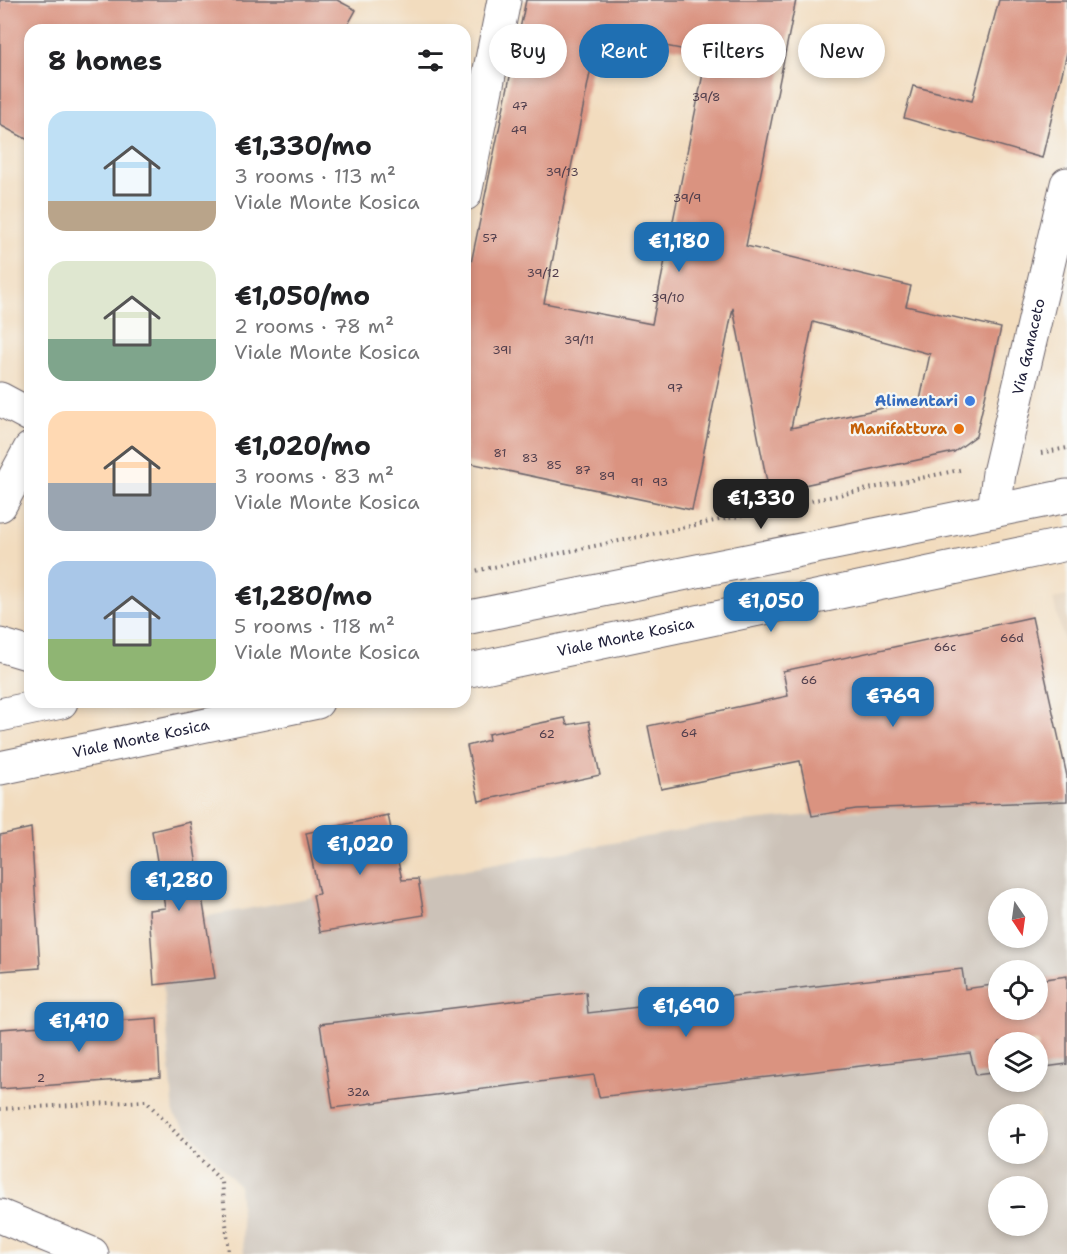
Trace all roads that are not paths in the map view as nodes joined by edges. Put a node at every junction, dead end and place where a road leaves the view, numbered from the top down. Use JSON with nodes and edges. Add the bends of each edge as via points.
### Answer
{"nodes":[{"id":1,"x":504,"y":0,"type":"edge"},
{"id":2,"x":471,"y":164,"type":"edge"},
{"id":3,"x":1067,"y":184,"type":"edge"},
{"id":4,"x":0,"y":399,"type":"edge"},
{"id":5,"x":24,"y":412,"type":"edge"},
{"id":6,"x":24,"y":460,"type":"edge"},
{"id":7,"x":1067,"y":496,"type":"edge"},
{"id":8,"x":0,"y":505,"type":"edge"},
{"id":9,"x":994,"y":510,"type":"junction"},
{"id":10,"x":1067,"y":544,"type":"edge"},
{"id":11,"x":471,"y":617,"type":"edge"},
{"id":12,"x":0,"y":645,"type":"edge"},
{"id":13,"x":24,"y":652,"type":"edge"},
{"id":14,"x":471,"y":670,"type":"edge"},
{"id":15,"x":33,"y":708,"type":"edge"},
{"id":16,"x":288,"y":708,"type":"edge"},
{"id":17,"x":0,"y":715,"type":"edge"},
{"id":18,"x":0,"y":768,"type":"edge"},
{"id":19,"x":0,"y":1216,"type":"edge"},
{"id":20,"x":92,"y":1254,"type":"edge"}],
"edges":[{"from":1,"to":2,"type":"street"},
{"from":3,"to":9,"type":"street","name":"Via Ganaceto"},
{"from":4,"to":5,"type":"street"},
{"from":6,"to":8,"type":"street"},
{"from":7,"to":9,"type":"street"},
{"from":9,"to":11,"type":"street"},
{"from":10,"to":14,"type":"street","name":"Viale Monte Kosica"},
{"from":12,"to":13,"type":"street"},
{"from":15,"to":17,"type":"street"},
{"from":16,"to":18,"type":"street","name":"Viale Monte Kosica"},
{"from":19,"to":20,"type":"street"}]}
